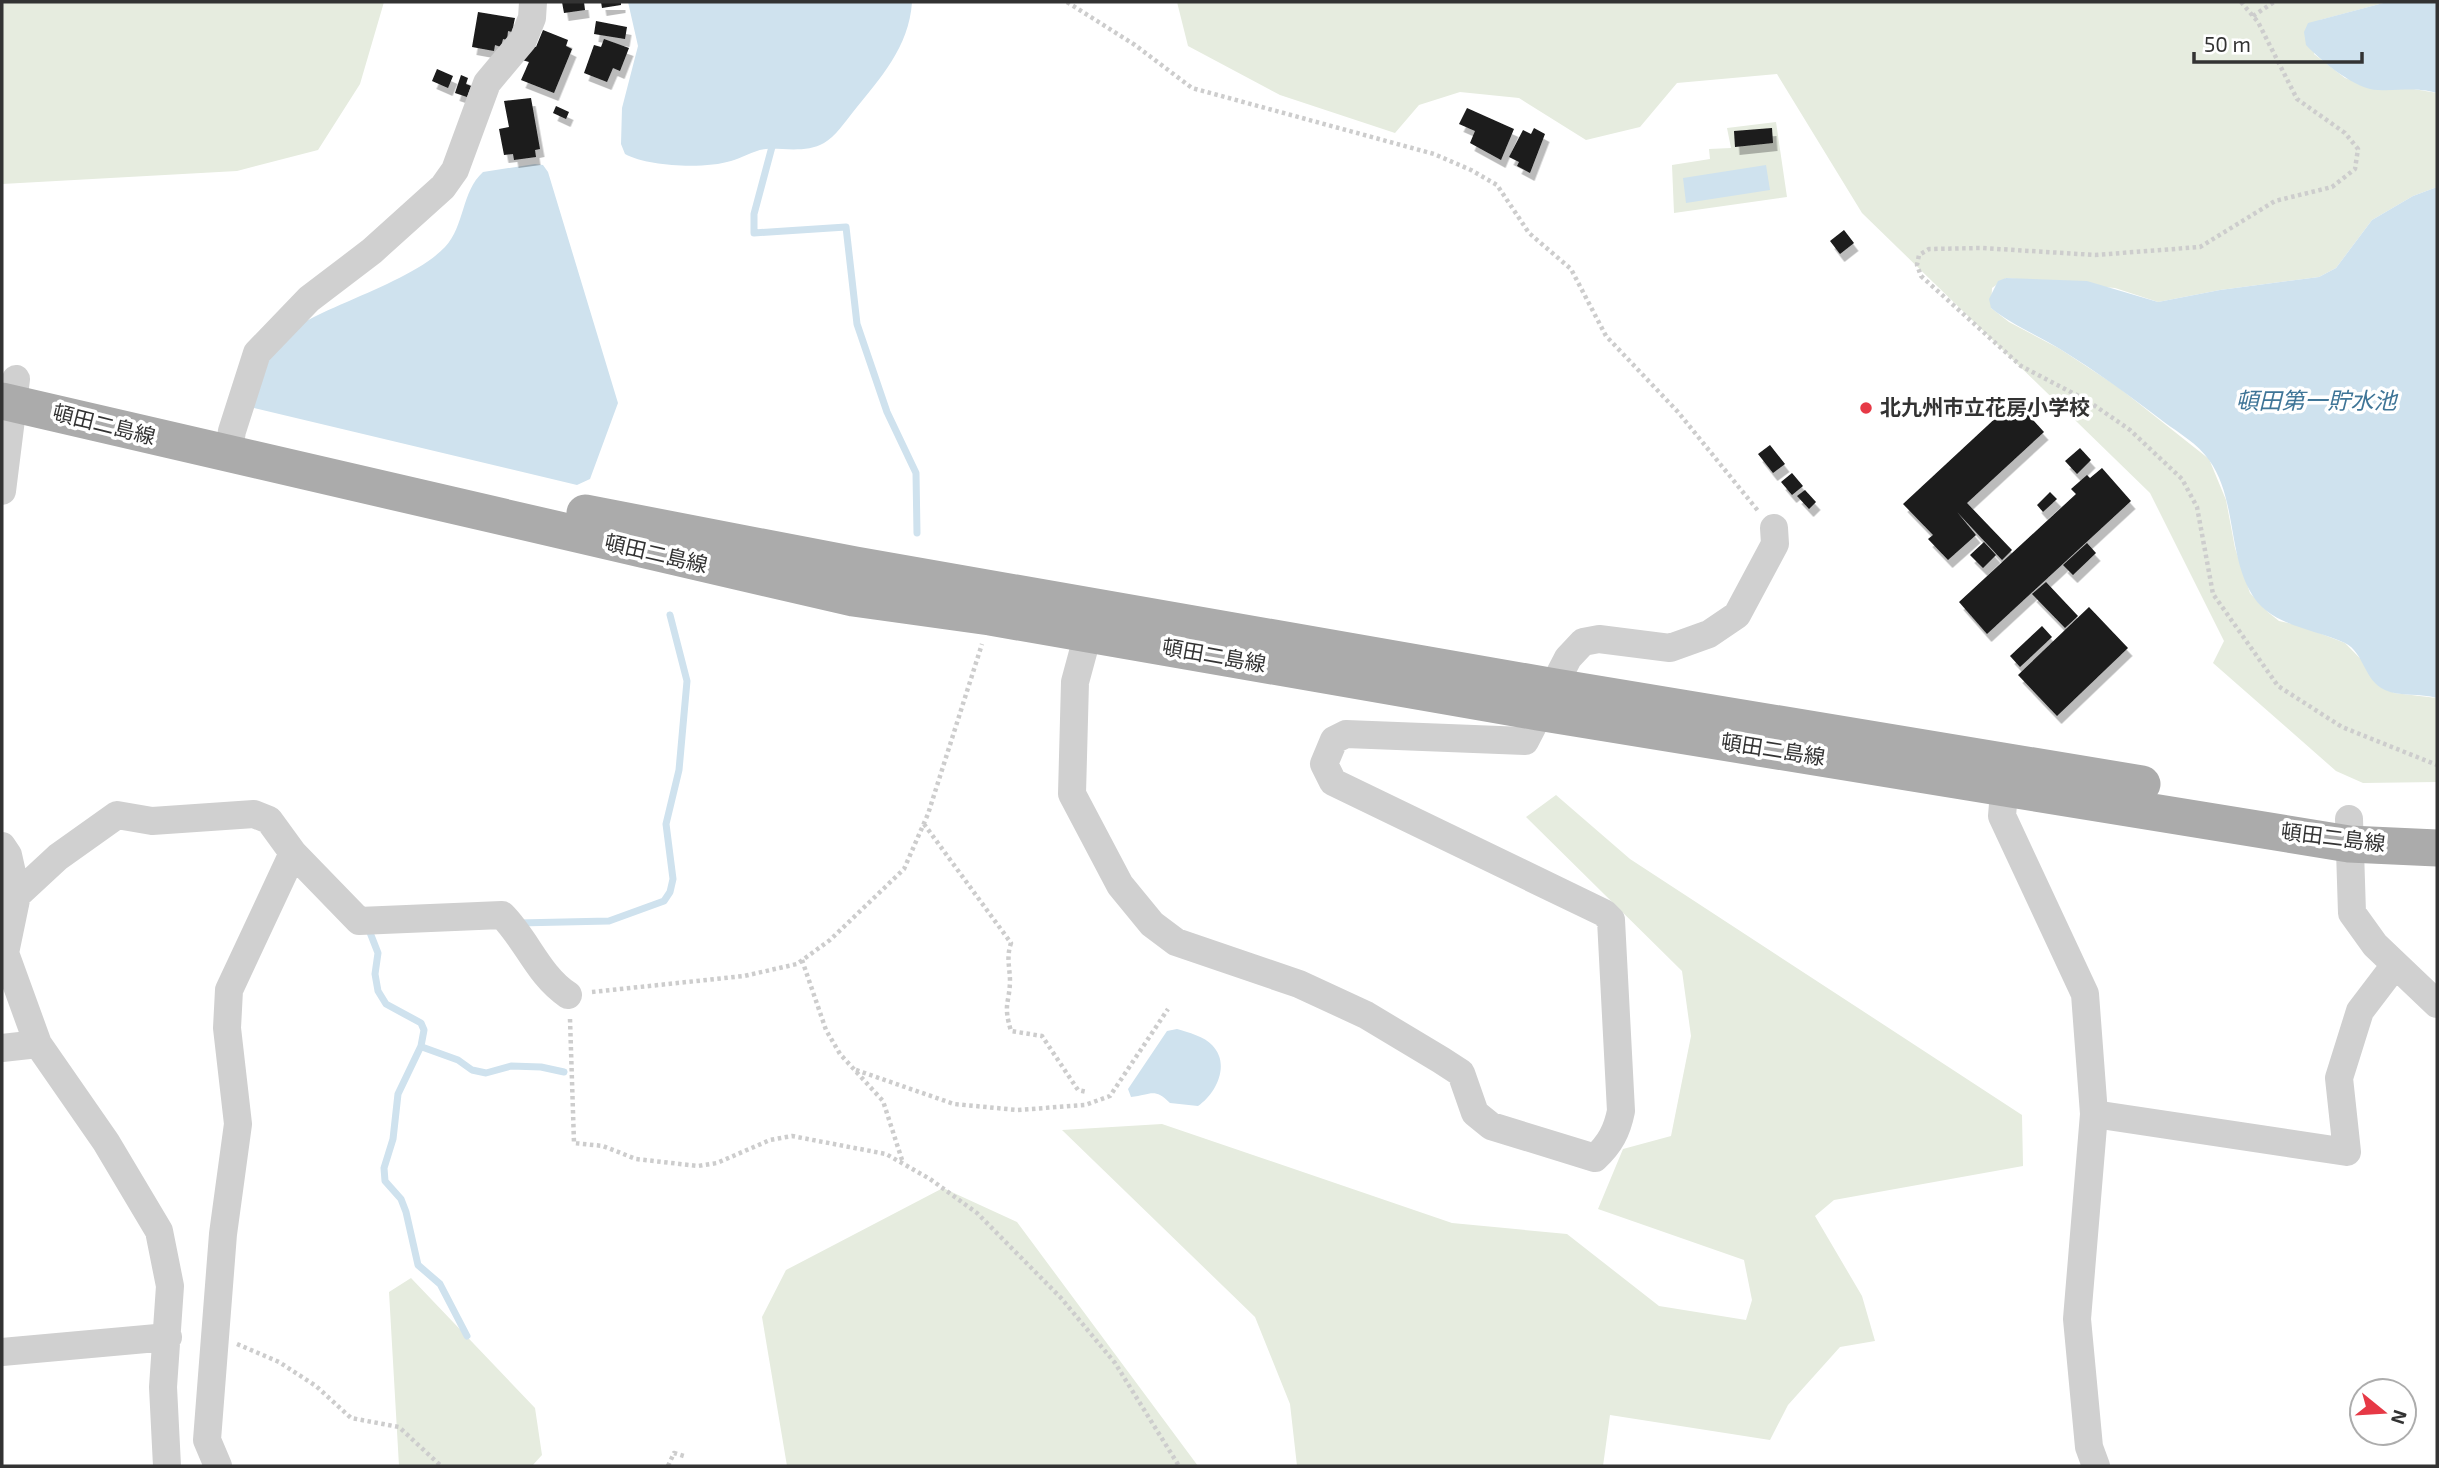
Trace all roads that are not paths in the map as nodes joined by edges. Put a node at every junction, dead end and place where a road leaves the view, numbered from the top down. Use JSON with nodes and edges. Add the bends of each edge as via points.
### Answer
{"nodes":[{"id":1,"x":533,"y":2,"type":"edge"},
{"id":2,"x":8,"y":389,"type":"edge"},
{"id":3,"x":230,"y":443,"type":"junction"},
{"id":4,"x":2,"y":491,"type":"edge"},
{"id":5,"x":1774,"y":528,"type":"road end"},
{"id":6,"x":1088,"y":634,"type":"junction"},
{"id":7,"x":1546,"y":700,"type":"junction"},
{"id":8,"x":2006,"y":775,"type":"junction"},
{"id":9,"x":2437,"y":823,"type":"edge"},
{"id":10,"x":2349,"y":831,"type":"junction"},
{"id":11,"x":2,"y":846,"type":"edge"},
{"id":12,"x":2437,"y":848,"type":"edge"},
{"id":13,"x":293,"y":853,"type":"junction"},
{"id":14,"x":10,"y":895,"type":"edge"},
{"id":15,"x":2395,"y":965,"type":"junction"},
{"id":16,"x":568,"y":995,"type":"road end"},
{"id":17,"x":2437,"y":1004,"type":"edge"},
{"id":18,"x":38,"y":1044,"type":"junction"},
{"id":19,"x":2,"y":1048,"type":"edge"},
{"id":20,"x":2094,"y":1114,"type":"junction"},
{"id":21,"x":168,"y":1337,"type":"junction"},
{"id":22,"x":2,"y":1352,"type":"edge"},
{"id":23,"x":167,"y":1466,"type":"edge"},
{"id":24,"x":218,"y":1466,"type":"edge"},
{"id":25,"x":2096,"y":1466,"type":"edge"}],
"edges":[{"from":1,"to":3,"type":"street","via":[[523,40],[487,83],[455,170],[443,187],[372,251],[309,299],[257,353]]},
{"from":2,"to":3,"type":"main road","name":"頓田二島線"},
{"from":2,"to":4,"type":"street"},
{"from":3,"to":6,"type":"main road","name":"頓田二島線","via":[[853,598]]},
{"from":3,"to":7,"type":"main road","name":"頓田二島線"},
{"from":5,"to":7,"type":"street","via":[[1775,544],[1737,615],[1709,634],[1670,648],[1599,639],[1583,642],[1568,658]]},
{"from":6,"to":7,"type":"main road","name":"頓田二島線"},
{"from":6,"to":7,"type":"street","via":[[1075,682],[1072,794],[1120,885],[1152,925],[1176,942],[1311,989],[1441,1060],[1461,1073],[1475,1114],[1491,1126],[1595,1158],[1617,1129],[1621,1111],[1611,920],[1333,782],[1324,764],[1334,740],[1346,734],[1525,741]]},
{"from":7,"to":8,"type":"main road","name":"頓田二島線"},
{"from":8,"to":10,"type":"main road","name":"頓田二島線"},
{"from":8,"to":20,"type":"street","via":[[2002,816],[2085,994]]},
{"from":9,"to":10,"type":"main road","name":"頓田二島線"},
{"from":10,"to":12,"type":"main road","name":"頓田二島線"},
{"from":10,"to":15,"type":"street","via":[[2353,914]]},
{"from":11,"to":14,"type":"street","via":[[8,855]]},
{"from":13,"to":14,"type":"street","via":[[269,820],[254,814],[152,821],[117,815]]},
{"from":13,"to":16,"type":"street","via":[[359,921],[502,915],[551,983]]},
{"from":13,"to":24,"type":"street","via":[[229,990],[228,1028],[238,1124],[223,1234],[207,1440]]},
{"from":14,"to":18,"type":"street","via":[[5,953]]},
{"from":15,"to":17,"type":"street"},
{"from":15,"to":20,"type":"street","via":[[2360,1011],[2339,1078],[2347,1152]]},
{"from":18,"to":19,"type":"street"},
{"from":18,"to":21,"type":"street","via":[[106,1142],[159,1231],[170,1286]]},
{"from":20,"to":25,"type":"street","via":[[2077,1319],[2089,1447]]},
{"from":21,"to":22,"type":"street"},
{"from":21,"to":23,"type":"street","via":[[163,1388]]}]}
